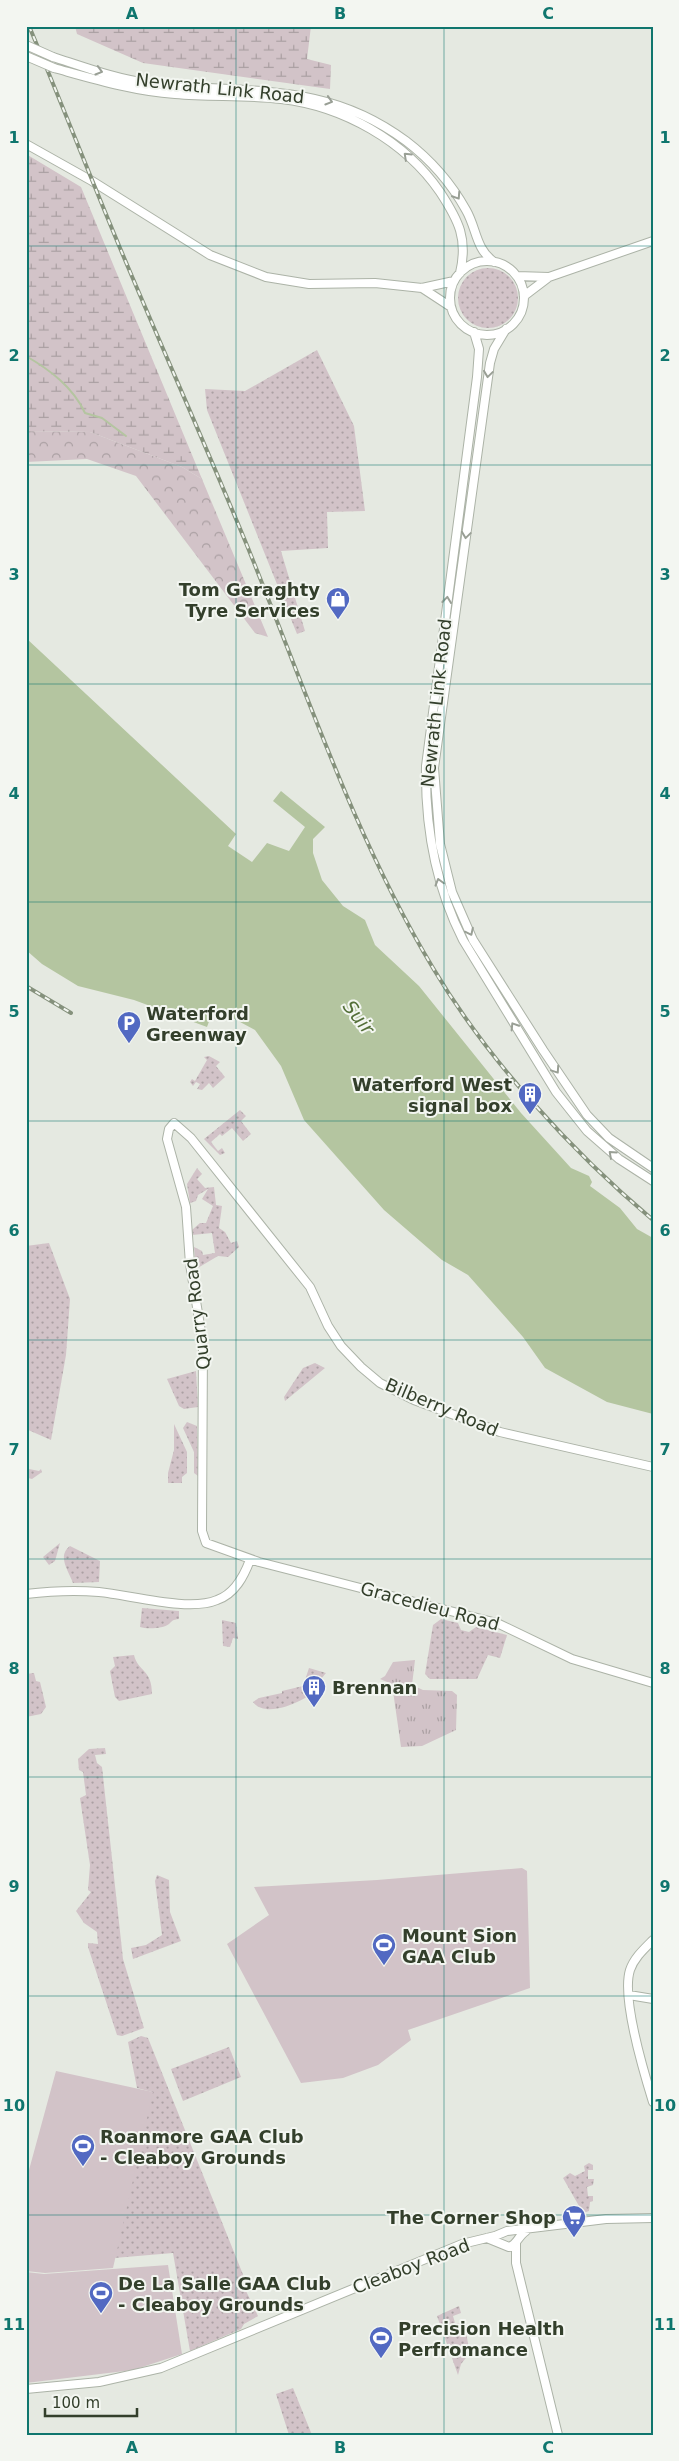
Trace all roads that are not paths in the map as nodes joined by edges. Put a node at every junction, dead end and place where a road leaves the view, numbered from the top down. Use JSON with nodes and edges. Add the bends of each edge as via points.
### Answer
{"nodes":[{"id":1,"x":26,"y":46,"type":"edge"},
{"id":2,"x":26,"y":56,"type":"edge"},
{"id":3,"x":26,"y":144,"type":"edge"},
{"id":4,"x":653,"y":241,"type":"edge"},
{"id":5,"x":494,"y":262,"type":"junction"},
{"id":6,"x":460,"y":273,"type":"junction"},
{"id":7,"x":517,"y":276,"type":"junction"},
{"id":8,"x":549,"y":278,"type":"junction"},
{"id":9,"x":454,"y":281,"type":"junction"},
{"id":10,"x":422,"y":288,"type":"junction"},
{"id":11,"x":524,"y":296,"type":"junction"},
{"id":12,"x":451,"y":307,"type":"junction"},
{"id":13,"x":506,"y":329,"type":"junction"},
{"id":14,"x":474,"y":332,"type":"junction"},
{"id":15,"x":174,"y":1123,"type":"joint"},
{"id":16,"x":653,"y":1168,"type":"edge"},
{"id":17,"x":653,"y":1181,"type":"edge"},
{"id":18,"x":653,"y":1467,"type":"edge"},
{"id":19,"x":204,"y":1540,"type":"joint"},
{"id":20,"x":250,"y":1560,"type":"junction"},
{"id":21,"x":26,"y":1594,"type":"edge"},
{"id":22,"x":653,"y":1683,"type":"edge"},
{"id":23,"x":653,"y":1940,"type":"edge"},
{"id":24,"x":629,"y":1995,"type":"junction"},
{"id":25,"x":653,"y":1999,"type":"edge"},
{"id":26,"x":653,"y":2102,"type":"edge"},
{"id":27,"x":653,"y":2218,"type":"edge"},
{"id":28,"x":532,"y":2229,"type":"junction"},
{"id":29,"x":511,"y":2231,"type":"junction"},
{"id":30,"x":502,"y":2234,"type":"junction"},
{"id":31,"x":483,"y":2238,"type":"junction"},
{"id":32,"x":516,"y":2241,"type":"junction"},
{"id":33,"x":503,"y":2244,"type":"junction"},
{"id":34,"x":516,"y":2263,"type":"junction"},
{"id":35,"x":26,"y":2389,"type":"edge"},
{"id":36,"x":558,"y":2435,"type":"edge"}],
"edges":[{"from":1,"to":5,"type":"main road","name":"Newrath Link Road","one_way":true,"bridge":true,"via":[[103,73],[145,82],[280,92],[314,97],[360,112],[400,137],[433,165],[467,211],[484,254]]},
{"from":6,"to":2,"type":"main road","name":"Newrath Link Road","one_way":true,"bridge":true,"via":[[463,239],[457,221],[437,188],[401,151],[356,121],[312,105],[283,99],[176,94],[114,85],[54,68]]},
{"from":3,"to":10,"type":"main road","via":[[234,267],[297,283],[375,283]]},
{"from":4,"to":8,"type":"main road"},
{"from":5,"to":6,"type":"main road","via":[[470,265]]},
{"from":5,"to":7,"type":"main road","via":[[504,265]]},
{"from":6,"to":9,"type":"main road"},
{"from":7,"to":8,"type":"main road"},
{"from":7,"to":11,"type":"main road"},
{"from":8,"to":11,"type":"main road"},
{"from":9,"to":10,"type":"main road"},
{"from":9,"to":12,"type":"main road"},
{"from":10,"to":12,"type":"main road"},
{"from":11,"to":13,"type":"main road","via":[[519,315]]},
{"from":12,"to":14,"type":"main road","via":[[463,326]]},
{"from":13,"to":14,"type":"main road","via":[[486,335]]},
{"from":13,"to":16,"type":"main road","name":"Newrath Link Road","one_way":true,"via":[[490,362],[434,768],[440,844],[452,892],[473,940],[543,1050],[587,1115],[609,1138]]},
{"from":17,"to":14,"type":"main road","name":"Newrath Link Road","one_way":true,"via":[[618,1159],[587,1131],[556,1092],[463,940],[436,873],[427,820],[426,766],[477,378],[479,349]]},
{"from":15,"to":18,"type":"main road","name":"Bilberry Road","via":[[191,1138],[310,1287],[341,1346],[380,1383],[414,1400],[500,1432]]},
{"from":15,"to":19,"type":"main road","name":"Quarry Road","via":[[167,1139],[186,1207],[190,1264],[203,1344]]},
{"from":19,"to":20,"type":"main road","name":"Gracedieu Road","via":[[210,1546]]},
{"from":20,"to":21,"type":"main road","via":[[232,1591],[208,1603],[188,1604],[88,1592]]},
{"from":20,"to":22,"type":"main road","name":"Gracedieu Road","via":[[497,1623],[572,1659]]},
{"from":23,"to":24,"type":"main road","via":[[632,1966],[628,1980]]},
{"from":24,"to":25,"type":"main road"},
{"from":24,"to":26,"type":"main road","via":[[637,2047]]},
{"from":27,"to":28,"type":"main road","name":"Cleaboy Road","via":[[595,2220]]},
{"from":28,"to":29,"type":"main road","name":"Cleaboy Road"},
{"from":28,"to":32,"type":"main road","via":[[523,2232]]},
{"from":29,"to":30,"type":"main road","name":"Cleaboy Road"},
{"from":29,"to":32,"type":"main road"},
{"from":30,"to":31,"type":"main road","name":"Cleaboy Road"},
{"from":30,"to":33,"type":"main road"},
{"from":31,"to":33,"type":"main road","name":"Cleaboy Road"},
{"from":31,"to":35,"type":"main road","name":"Cleaboy Road","via":[[454,2247],[161,2368],[110,2381]]},
{"from":32,"to":33,"type":"main road","via":[[511,2247]]},
{"from":32,"to":34,"type":"main road"},
{"from":33,"to":34,"type":"main road"},
{"from":34,"to":36,"type":"main road"}]}
